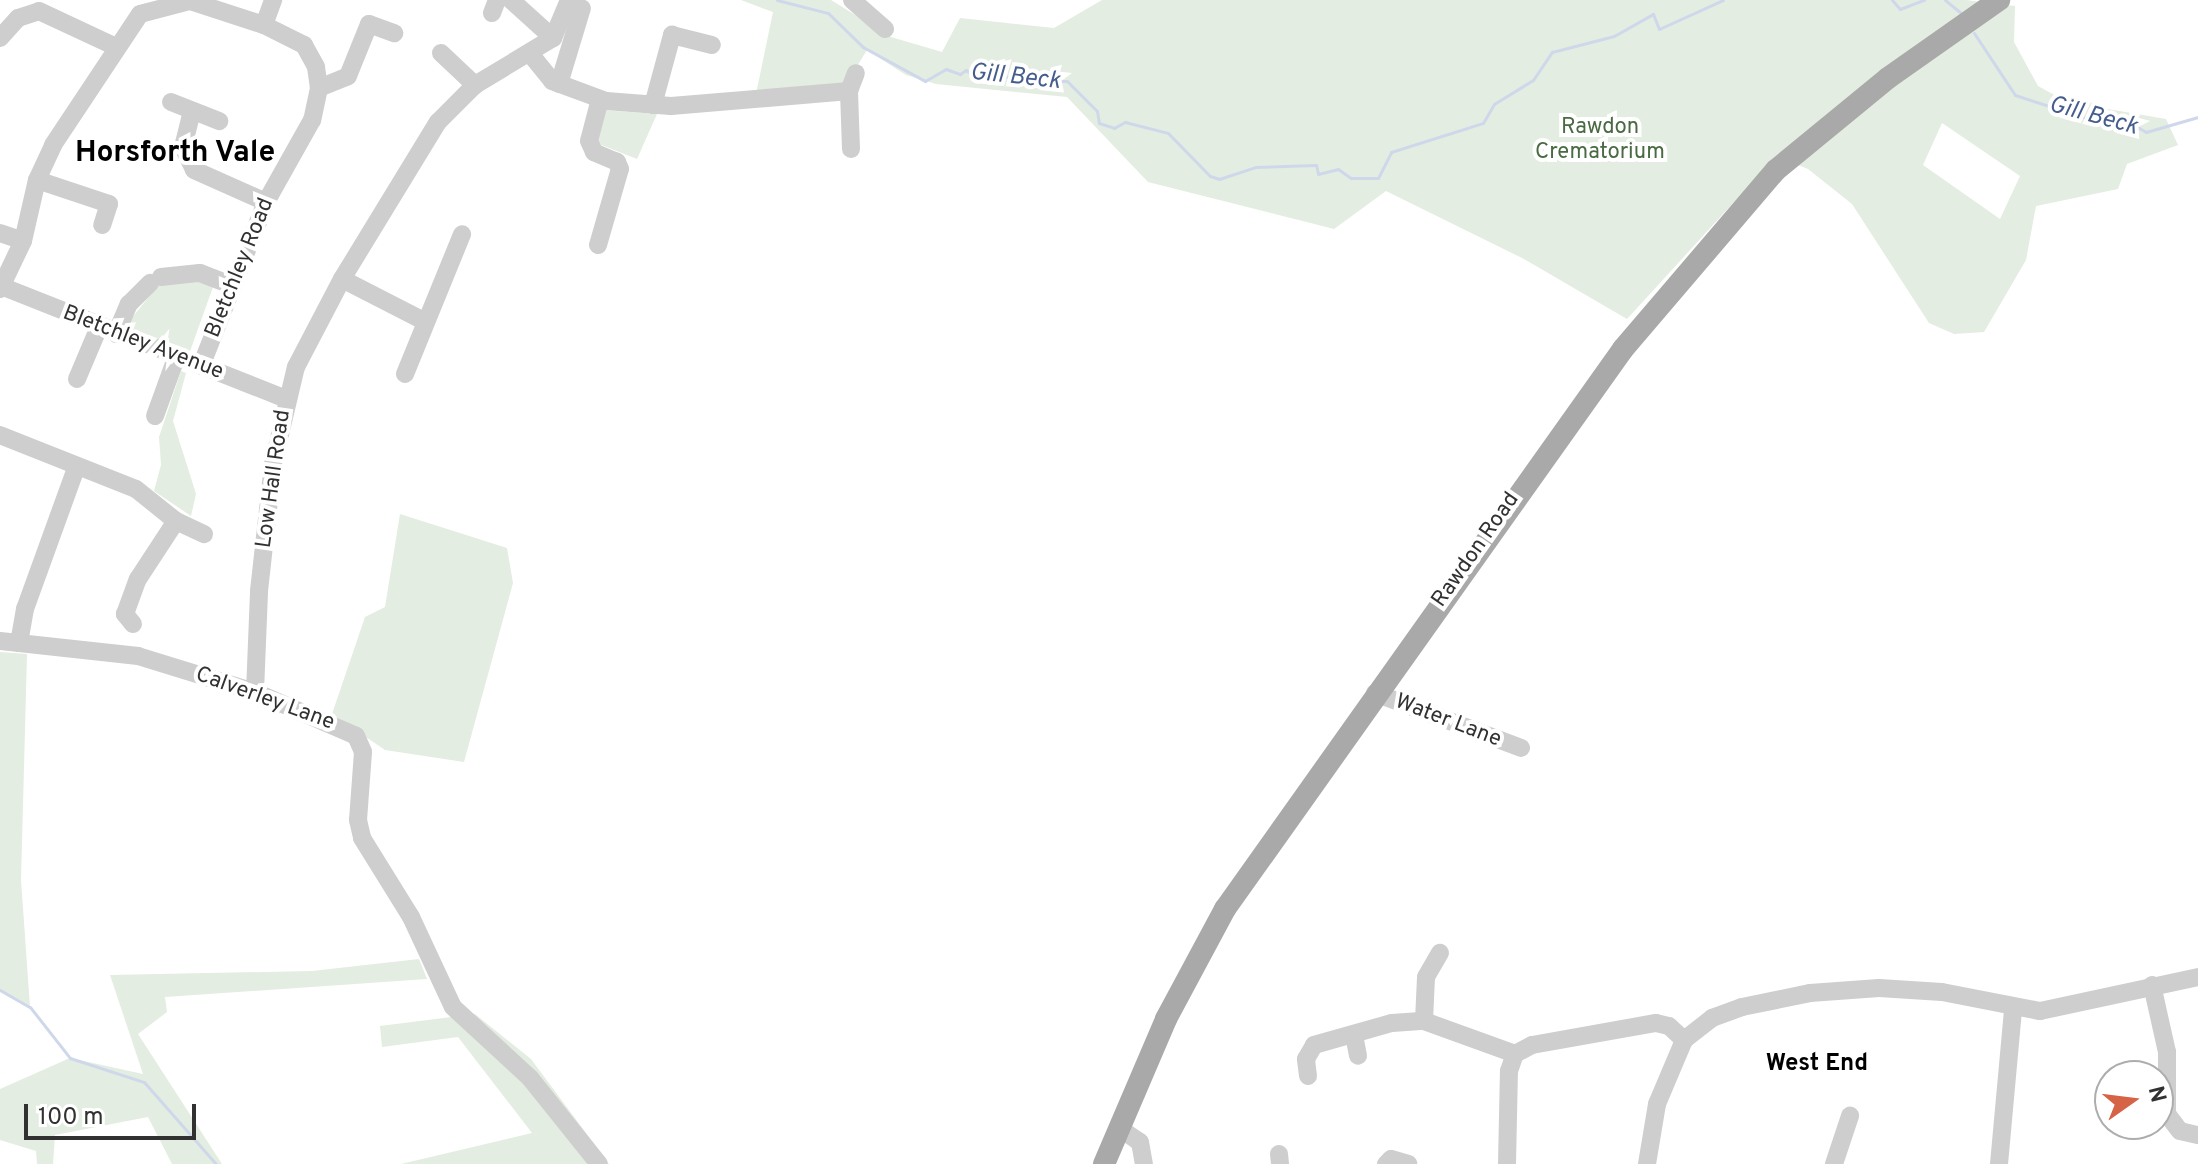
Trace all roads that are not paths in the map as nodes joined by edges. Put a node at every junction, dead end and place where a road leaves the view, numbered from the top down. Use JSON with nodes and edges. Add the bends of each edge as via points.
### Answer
{"nodes":[{"id":1,"x":273,"y":0,"type":"edge"},
{"id":2,"x":511,"y":0,"type":"edge"},
{"id":3,"x":852,"y":0,"type":"edge"},
{"id":4,"x":1999,"y":0,"type":"edge"},
{"id":5,"x":176,"y":1,"type":"edge"},
{"id":6,"x":576,"y":4,"type":"edge"},
{"id":7,"x":40,"y":6,"type":"edge"},
{"id":8,"x":264,"y":25,"type":"junction"},
{"id":9,"x":885,"y":29,"type":"dead end"},
{"id":10,"x":394,"y":33,"type":"dead end"},
{"id":11,"x":0,"y":38,"type":"edge"},
{"id":12,"x":553,"y":38,"type":"junction"},
{"id":13,"x":712,"y":45,"type":"dead end"},
{"id":14,"x":114,"y":46,"type":"junction"},
{"id":15,"x":441,"y":53,"type":"dead end"},
{"id":16,"x":532,"y":56,"type":"junction"},
{"id":17,"x":559,"y":84,"type":"junction"},
{"id":18,"x":475,"y":85,"type":"junction"},
{"id":19,"x":319,"y":88,"type":"junction"},
{"id":20,"x":600,"y":99,"type":"junction"},
{"id":21,"x":171,"y":102,"type":"dead end"},
{"id":22,"x":653,"y":105,"type":"junction"},
{"id":23,"x":192,"y":111,"type":"junction"},
{"id":24,"x":219,"y":121,"type":"dead end"},
{"id":25,"x":851,"y":149,"type":"dead end"},
{"id":26,"x":37,"y":180,"type":"junction"},
{"id":27,"x":266,"y":202,"type":"junction"},
{"id":28,"x":102,"y":225,"type":"dead end"},
{"id":29,"x":0,"y":233,"type":"edge"},
{"id":30,"x":462,"y":234,"type":"dead end"},
{"id":31,"x":23,"y":241,"type":"junction"},
{"id":32,"x":598,"y":245,"type":"dead end"},
{"id":33,"x":342,"y":279,"type":"junction"},
{"id":34,"x":231,"y":285,"type":"junction"},
{"id":35,"x":0,"y":287,"type":"edge"},
{"id":36,"x":424,"y":321,"type":"junction"},
{"id":37,"x":107,"y":330,"type":"junction"},
{"id":38,"x":176,"y":358,"type":"junction"},
{"id":39,"x":201,"y":366,"type":"junction"},
{"id":40,"x":405,"y":374,"type":"dead end"},
{"id":41,"x":77,"y":379,"type":"dead end"},
{"id":42,"x":286,"y":399,"type":"junction"},
{"id":43,"x":155,"y":416,"type":"dead end"},
{"id":44,"x":0,"y":435,"type":"edge"},
{"id":45,"x":76,"y":468,"type":"junction"},
{"id":46,"x":176,"y":521,"type":"junction"},
{"id":47,"x":204,"y":534,"type":"dead end"},
{"id":48,"x":106,"y":616,"type":"dead end"},
{"id":49,"x":10,"y":642,"type":"edge"},
{"id":50,"x":255,"y":692,"type":"junction"},
{"id":51,"x":1375,"y":693,"type":"junction"},
{"id":52,"x":1521,"y":748,"type":"dead end"},
{"id":53,"x":1440,"y":953,"type":"dead end"},
{"id":54,"x":2198,"y":977,"type":"edge"},
{"id":55,"x":2152,"y":985,"type":"junction"},
{"id":56,"x":2013,"y":1009,"type":"junction"},
{"id":57,"x":1424,"y":1021,"type":"junction"},
{"id":58,"x":1354,"y":1035,"type":"junction"},
{"id":59,"x":1684,"y":1040,"type":"junction"},
{"id":60,"x":1515,"y":1054,"type":"junction"},
{"id":61,"x":1358,"y":1056,"type":"dead end"},
{"id":62,"x":1308,"y":1076,"type":"dead end"},
{"id":63,"x":1850,"y":1116,"type":"dead end"},
{"id":64,"x":1119,"y":1128,"type":"junction"},
{"id":65,"x":2198,"y":1135,"type":"edge"},
{"id":66,"x":599,"y":1164,"type":"edge"},
{"id":67,"x":1104,"y":1164,"type":"edge"},
{"id":68,"x":1144,"y":1164,"type":"edge"},
{"id":69,"x":1386,"y":1164,"type":"edge"},
{"id":70,"x":1408,"y":1164,"type":"edge"},
{"id":71,"x":1507,"y":1164,"type":"edge"},
{"id":72,"x":1647,"y":1164,"type":"edge"},
{"id":73,"x":1834,"y":1164,"type":"edge"},
{"id":74,"x":1999,"y":1164,"type":"edge"}],
"edges":[{"from":1,"to":8,"type":"street"},
{"from":2,"to":12,"type":"street"},
{"from":3,"to":9,"type":"street"},
{"from":4,"to":51,"type":"main road","name":"Rawdon Road","via":[[1776,170],[1572,416]]},
{"from":5,"to":8,"type":"street","via":[[226,10]]},
{"from":5,"to":14,"type":"street","via":[[140,14]]},
{"from":6,"to":12,"type":"street","name":"Low Hall Road"},
{"from":6,"to":17,"type":"street"},
{"from":7,"to":11,"type":"street","via":[[18,18]]},
{"from":7,"to":14,"type":"street"},
{"from":8,"to":19,"type":"street","via":[[304,45],[316,67]]},
{"from":10,"to":19,"type":"street","via":[[369,24],[348,76]]},
{"from":12,"to":16,"type":"street","name":"Low Hall Road"},
{"from":13,"to":22,"type":"street","via":[[672,35]]},
{"from":14,"to":26,"type":"street"},
{"from":15,"to":18,"type":"street"},
{"from":16,"to":17,"type":"street"},
{"from":16,"to":18,"type":"street","name":"Low Hall Road"},
{"from":17,"to":20,"type":"street"},
{"from":18,"to":33,"type":"street","name":"Low Hall Road","via":[[438,122]]},
{"from":19,"to":27,"type":"street","name":"Bletchley Road","via":[[312,120]]},
{"from":20,"to":22,"type":"street"},
{"from":20,"to":32,"type":"street","via":[[589,141],[594,152],[617,162],[620,169]]},
{"from":21,"to":23,"type":"street"},
{"from":22,"to":25,"type":"street","via":[[721,102],[853,82]]},
{"from":23,"to":24,"type":"street"},
{"from":23,"to":27,"type":"street","via":[[183,147],[194,170]]},
{"from":26,"to":28,"type":"street","via":[[109,204]]},
{"from":26,"to":31,"type":"street"},
{"from":27,"to":34,"type":"street","name":"Bletchley Road"},
{"from":29,"to":31,"type":"street"},
{"from":30,"to":36,"type":"street"},
{"from":31,"to":35,"type":"street"},
{"from":33,"to":36,"type":"street"},
{"from":33,"to":42,"type":"street","name":"Low Hall Road","via":[[296,367]]},
{"from":34,"to":37,"type":"street","via":[[200,273],[155,280]]},
{"from":34,"to":39,"type":"street","name":"Bletchley Road"},
{"from":35,"to":37,"type":"street","name":"Bletchley Avenue"},
{"from":36,"to":40,"type":"street"},
{"from":37,"to":38,"type":"street","name":"Bletchley Avenue"},
{"from":37,"to":41,"type":"street"},
{"from":38,"to":39,"type":"street","name":"Bletchley Avenue"},
{"from":38,"to":43,"type":"street"},
{"from":39,"to":42,"type":"street","name":"Bletchley Avenue"},
{"from":42,"to":50,"type":"street","name":"Low Hall Road","via":[[259,591]]},
{"from":44,"to":45,"type":"street"},
{"from":45,"to":46,"type":"street","via":[[136,489]]},
{"from":45,"to":49,"type":"street"},
{"from":46,"to":47,"type":"street"},
{"from":46,"to":48,"type":"street","via":[[138,579],[129,619]]},
{"from":49,"to":50,"type":"street","name":"Calverley Lane","via":[[138,656]]},
{"from":50,"to":66,"type":"street","name":"Calverley Lane","via":[[356,736],[363,752],[358,820],[362,838],[411,917],[453,1007],[530,1078]]},
{"from":51,"to":52,"type":"street","name":"Water Lane"},
{"from":51,"to":64,"type":"main road","name":"Rawdon Road","via":[[1208,938]]},
{"from":53,"to":57,"type":"street","via":[[1426,977]]},
{"from":54,"to":55,"type":"street"},
{"from":55,"to":56,"type":"street","via":[[2040,1011]]},
{"from":55,"to":65,"type":"street","via":[[2167,1052],[2167,1114],[2180,1131]]},
{"from":56,"to":59,"type":"street","via":[[1942,992],[1879,988],[1810,993],[1712,1018]]},
{"from":56,"to":74,"type":"street"},
{"from":57,"to":58,"type":"street","via":[[1392,1023]]},
{"from":57,"to":60,"type":"street"},
{"from":58,"to":61,"type":"street"},
{"from":58,"to":62,"type":"street","via":[[1311,1048]]},
{"from":59,"to":60,"type":"street","via":[[1669,1026],[1656,1023],[1532,1045]]},
{"from":59,"to":72,"type":"street","via":[[1657,1104]]},
{"from":60,"to":71,"type":"street","via":[[1509,1071]]},
{"from":63,"to":73,"type":"street"},
{"from":64,"to":67,"type":"main road","name":"Rawdon Road"},
{"from":64,"to":68,"type":"street","via":[[1140,1142]]},
{"from":69,"to":70,"type":"street","via":[[1391,1159]]}]}
